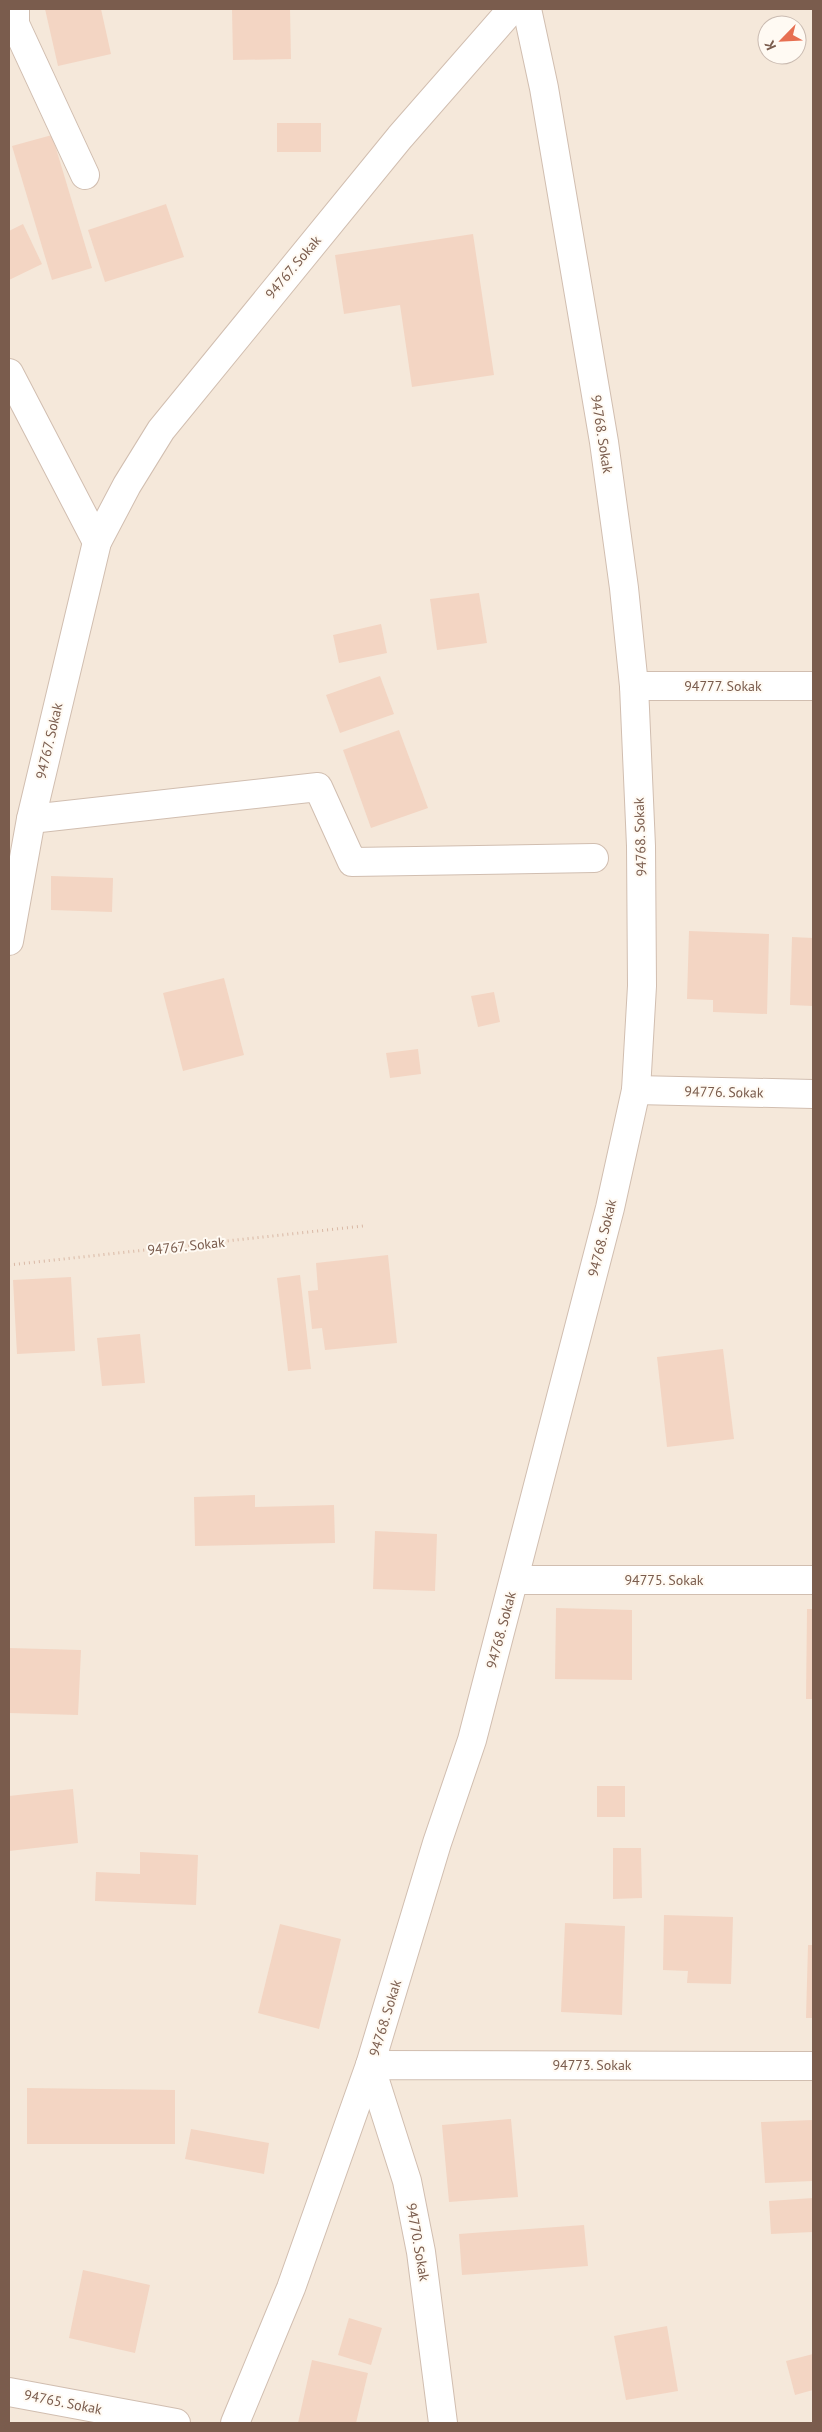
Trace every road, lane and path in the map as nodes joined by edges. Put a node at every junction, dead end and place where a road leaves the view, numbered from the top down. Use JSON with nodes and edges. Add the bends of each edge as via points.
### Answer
{"nodes":[{"id":1,"x":15,"y":9,"type":"edge"},
{"id":2,"x":512,"y":9,"type":"edge"},
{"id":3,"x":527,"y":9,"type":"edge"},
{"id":4,"x":84,"y":175,"type":"dead end"},
{"id":5,"x":9,"y":373,"type":"edge"},
{"id":6,"x":97,"y":542,"type":"junction"},
{"id":7,"x":634,"y":686,"type":"junction"},
{"id":8,"x":813,"y":686,"type":"edge"},
{"id":9,"x":31,"y":819,"type":"junction"},
{"id":10,"x":594,"y":858,"type":"dead end"},
{"id":11,"x":9,"y":941,"type":"edge"},
{"id":12,"x":636,"y":1090,"type":"junction"},
{"id":13,"x":813,"y":1094,"type":"edge"},
{"id":14,"x":363,"y":1226,"type":"dead end"},
{"id":15,"x":9,"y":1265,"type":"edge"},
{"id":16,"x":514,"y":1580,"type":"junction"},
{"id":17,"x":813,"y":1580,"type":"edge"},
{"id":18,"x":370,"y":2065,"type":"junction"},
{"id":19,"x":813,"y":2066,"type":"edge"},
{"id":20,"x":9,"y":2392,"type":"edge"},
{"id":21,"x":176,"y":2423,"type":"edge"},
{"id":22,"x":235,"y":2423,"type":"edge"},
{"id":23,"x":443,"y":2423,"type":"edge"}],
"edges":[{"from":1,"to":4,"type":"street","via":[[15,24]]},
{"from":2,"to":6,"type":"street","name":"94767. Sokak","via":[[400,137],[160,430]]},
{"from":3,"to":7,"type":"street","name":"94768. Sokak","via":[[544,88],[604,442]]},
{"from":5,"to":6,"type":"street"},
{"from":6,"to":9,"type":"street","name":"94767. Sokak"},
{"from":7,"to":8,"type":"street","name":"94777. Sokak"},
{"from":7,"to":12,"type":"street","name":"94768. Sokak","via":[[641,846],[642,986]]},
{"from":9,"to":10,"type":"street","via":[[318,787],[352,862]]},
{"from":9,"to":11,"type":"street","name":"94767. Sokak"},
{"from":12,"to":13,"type":"street","name":"94776. Sokak"},
{"from":12,"to":16,"type":"street","name":"94768. Sokak","via":[[610,1208]]},
{"from":14,"to":15,"type":"path","name":"94767. Sokak"},
{"from":16,"to":17,"type":"street","name":"94775. Sokak"},
{"from":16,"to":18,"type":"street","name":"94768. Sokak","via":[[472,1740],[437,1843]]},
{"from":18,"to":19,"type":"street","name":"94773. Sokak"},
{"from":18,"to":22,"type":"street","name":"94768. Sokak","via":[[291,2288]]},
{"from":18,"to":23,"type":"street","name":"94770. Sokak","via":[[407,2181],[421,2252]]},
{"from":20,"to":21,"type":"street","name":"94765. Sokak"}]}
